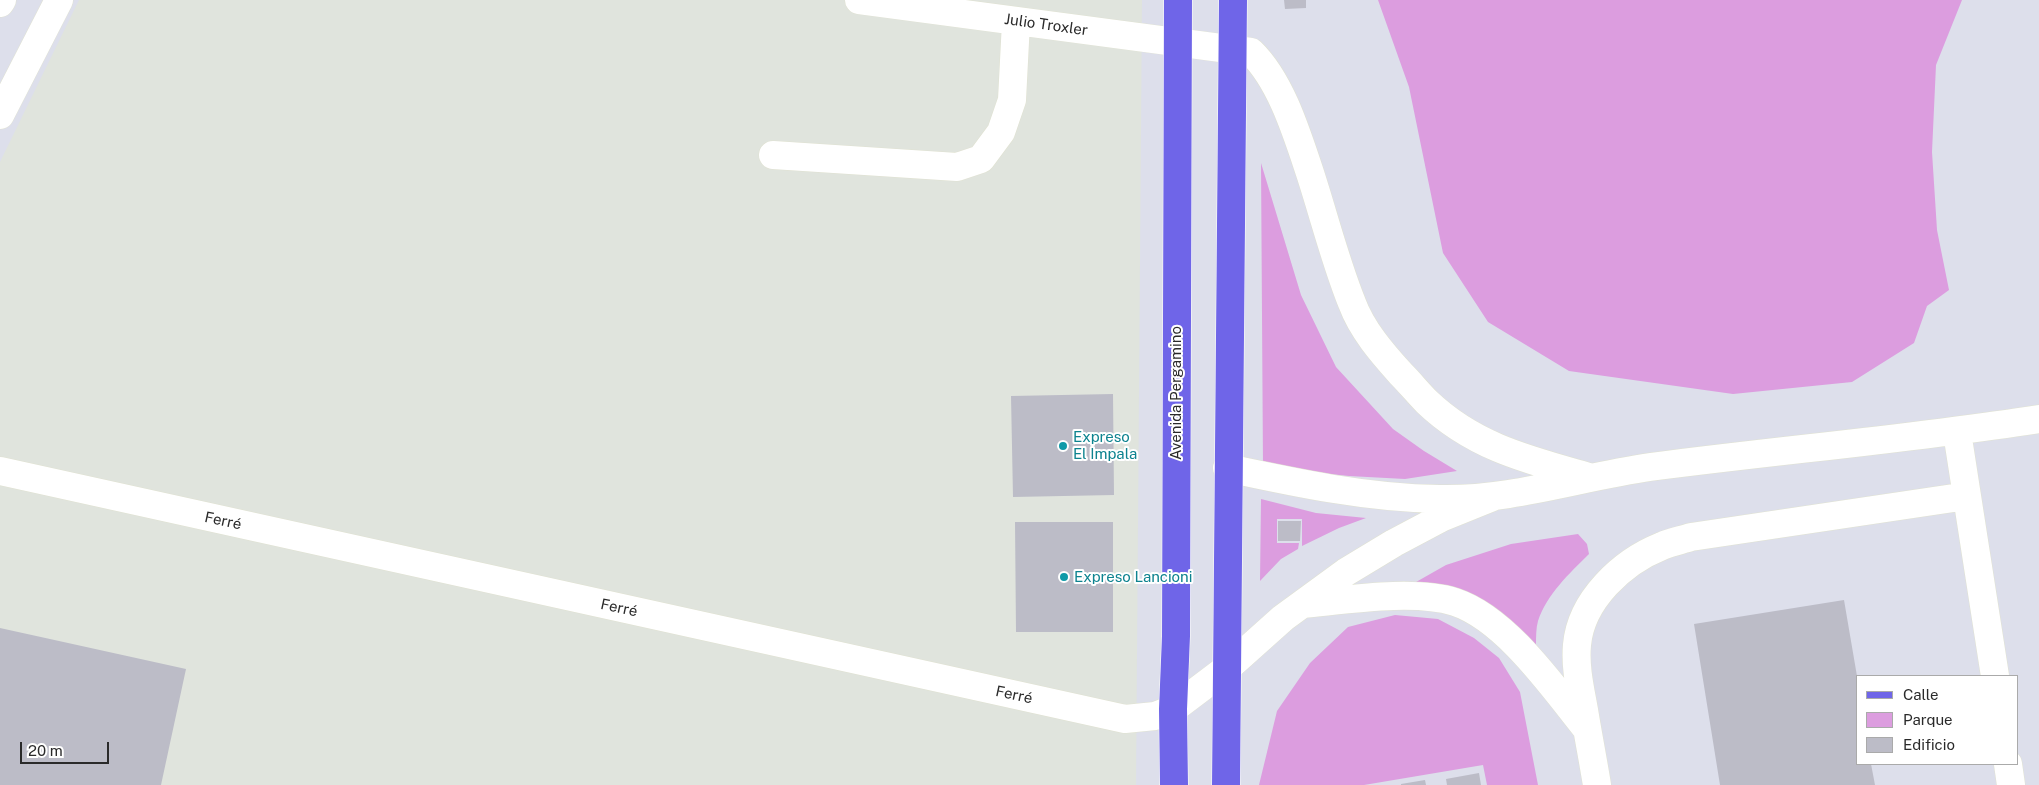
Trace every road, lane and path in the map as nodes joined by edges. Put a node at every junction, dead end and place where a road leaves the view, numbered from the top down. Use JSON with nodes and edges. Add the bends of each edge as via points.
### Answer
{"nodes":[{"id":1,"x":59,"y":0,"type":"edge"},
{"id":2,"x":859,"y":0,"type":"edge"},
{"id":3,"x":1178,"y":0,"type":"edge"},
{"id":4,"x":1233,"y":0,"type":"edge"},
{"id":5,"x":1016,"y":22,"type":"junction"},
{"id":6,"x":1178,"y":43,"type":"junction"},
{"id":7,"x":1232,"y":49,"type":"junction"},
{"id":8,"x":0,"y":116,"type":"edge"},
{"id":9,"x":772,"y":155,"type":"dead end"},
{"id":10,"x":2039,"y":419,"type":"edge"},
{"id":11,"x":1957,"y":432,"type":"junction"},
{"id":12,"x":1227,"y":468,"type":"junction"},
{"id":13,"x":0,"y":472,"type":"edge"},
{"id":14,"x":1590,"y":477,"type":"junction"},
{"id":15,"x":1495,"y":496,"type":"junction"},
{"id":16,"x":1967,"y":496,"type":"junction"},
{"id":17,"x":1301,"y":604,"type":"junction"},
{"id":18,"x":1226,"y":669,"type":"junction"},
{"id":19,"x":1995,"y":675,"type":"edge"},
{"id":20,"x":1173,"y":709,"type":"junction"},
{"id":21,"x":1587,"y":729,"type":"junction"},
{"id":22,"x":2008,"y":765,"type":"edge"},
{"id":23,"x":1174,"y":785,"type":"edge"},
{"id":24,"x":1226,"y":785,"type":"edge"},
{"id":25,"x":1597,"y":785,"type":"edge"},
{"id":26,"x":2012,"y":785,"type":"edge"}],
"edges":[{"from":1,"to":8,"type":"street"},
{"from":2,"to":5,"type":"street","name":"Julio Troxler"},
{"from":3,"to":6,"type":"main road","name":"Avenida Pergamino"},
{"from":4,"to":7,"type":"main road"},
{"from":5,"to":6,"type":"street","name":"Julio Troxler"},
{"from":5,"to":9,"type":"street","via":[[1012,100],[1001,132],[981,159],[957,167]]},
{"from":6,"to":7,"type":"street","name":"Julio Troxler"},
{"from":6,"to":20,"type":"main road","name":"Avenida Pergamino"},
{"from":7,"to":12,"type":"main road"},
{"from":7,"to":14,"type":"street","name":"Julio Troxler","via":[[1252,52],[1273,79],[1299,140],[1352,305],[1379,350],[1427,402],[1458,428],[1514,456]]},
{"from":10,"to":11,"type":"street"},
{"from":11,"to":14,"type":"street","via":[[1659,466]]},
{"from":11,"to":16,"type":"street"},
{"from":12,"to":15,"type":"street","via":[[1335,490],[1388,496],[1440,500]]},
{"from":12,"to":18,"type":"main road"},
{"from":13,"to":20,"type":"street","name":"Ferré","via":[[1125,719],[1154,716]]},
{"from":14,"to":15,"type":"street"},
{"from":15,"to":17,"type":"street","name":"Ferré","via":[[1443,517],[1394,543]]},
{"from":16,"to":19,"type":"street"},
{"from":16,"to":21,"type":"street","via":[[1692,537],[1642,555],[1604,587],[1582,621],[1576,667]]},
{"from":17,"to":18,"type":"street","name":"Ferré"},
{"from":17,"to":21,"type":"street","via":[[1372,597],[1417,597],[1453,602],[1468,608],[1502,632]]},
{"from":18,"to":20,"type":"street","name":"Ferré"},
{"from":18,"to":24,"type":"main road"},
{"from":20,"to":23,"type":"main road","name":"Avenida Pergamino"},
{"from":21,"to":25,"type":"street"},
{"from":22,"to":26,"type":"street"}]}
